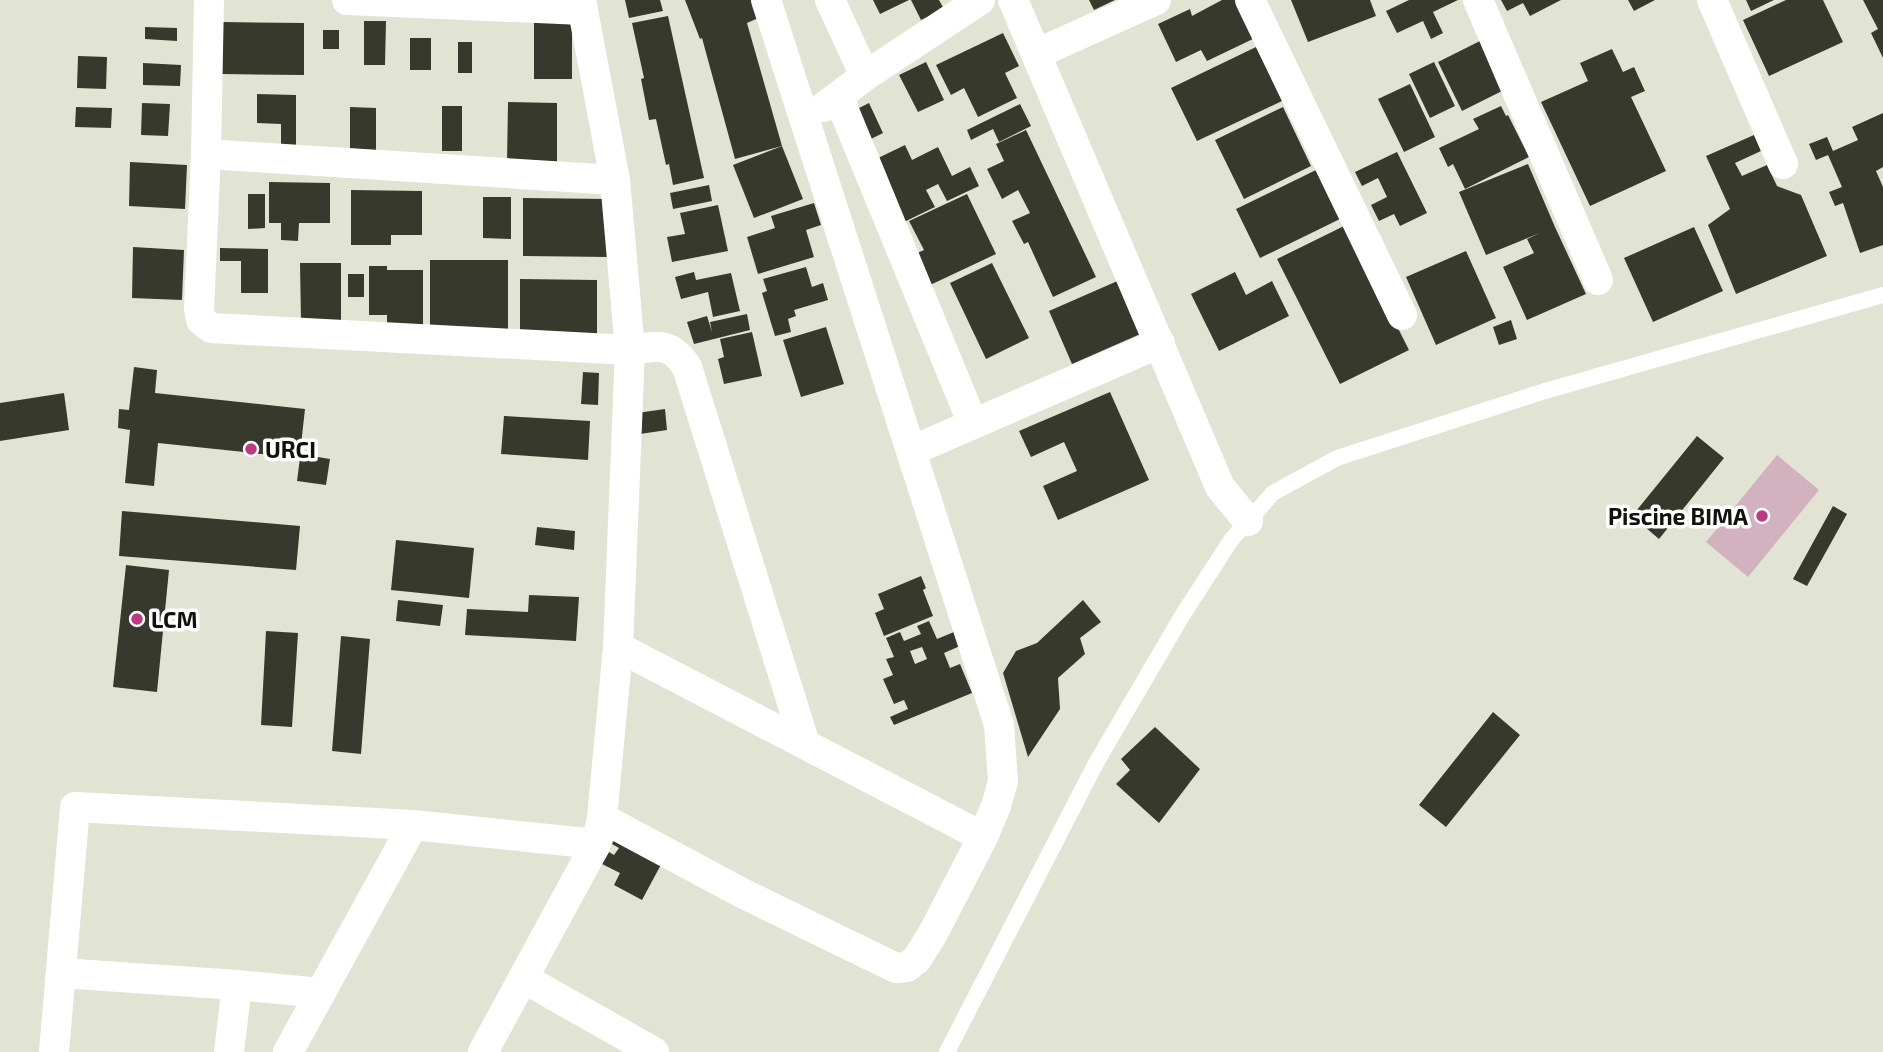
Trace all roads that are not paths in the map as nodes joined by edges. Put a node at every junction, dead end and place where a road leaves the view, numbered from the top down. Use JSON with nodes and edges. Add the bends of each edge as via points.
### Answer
{"nodes":[{"id":1,"x":209,"y":0,"type":"edge"},
{"id":2,"x":347,"y":0,"type":"edge"},
{"id":3,"x":766,"y":0,"type":"edge"},
{"id":4,"x":830,"y":0,"type":"edge"},
{"id":5,"x":981,"y":0,"type":"edge"},
{"id":6,"x":1013,"y":0,"type":"edge"},
{"id":7,"x":1156,"y":0,"type":"edge"},
{"id":8,"x":1250,"y":0,"type":"edge"},
{"id":9,"x":1478,"y":0,"type":"edge"},
{"id":10,"x":1712,"y":0,"type":"edge"},
{"id":11,"x":582,"y":5,"type":"edge"},
{"id":12,"x":1036,"y":54,"type":"junction"},
{"id":13,"x":865,"y":76,"type":"junction"},
{"id":14,"x":838,"y":96,"type":"junction"},
{"id":15,"x":804,"y":122,"type":"junction"},
{"id":16,"x":206,"y":154,"type":"junction"},
{"id":17,"x":1783,"y":164,"type":"dead end"},
{"id":18,"x":615,"y":180,"type":"junction"},
{"id":19,"x":1598,"y":280,"type":"dead end"},
{"id":20,"x":1883,"y":295,"type":"edge"},
{"id":21,"x":1402,"y":315,"type":"dead end"},
{"id":22,"x":1160,"y":343,"type":"junction"},
{"id":23,"x":630,"y":350,"type":"junction"},
{"id":24,"x":973,"y":424,"type":"junction"},
{"id":25,"x":911,"y":451,"type":"junction"},
{"id":26,"x":1248,"y":521,"type":"junction"},
{"id":27,"x":618,"y":647,"type":"junction"},
{"id":28,"x":805,"y":744,"type":"junction"},
{"id":29,"x":413,"y":825,"type":"junction"},
{"id":30,"x":599,"y":831,"type":"junction"},
{"id":31,"x":983,"y":837,"type":"junction"},
{"id":32,"x":61,"y":973,"type":"junction"},
{"id":33,"x":523,"y":978,"type":"junction"},
{"id":34,"x":237,"y":985,"type":"junction"},
{"id":35,"x":321,"y":993,"type":"junction"},
{"id":36,"x":54,"y":1052,"type":"edge"},
{"id":37,"x":229,"y":1052,"type":"edge"},
{"id":38,"x":288,"y":1052,"type":"edge"},
{"id":39,"x":483,"y":1052,"type":"edge"},
{"id":40,"x":654,"y":1052,"type":"edge"},
{"id":41,"x":947,"y":1052,"type":"edge"}],
"edges":[{"from":1,"to":16,"type":"street"},
{"from":2,"to":11,"type":"street"},
{"from":3,"to":15,"type":"street"},
{"from":4,"to":13,"type":"street"},
{"from":5,"to":13,"type":"street"},
{"from":6,"to":12,"type":"street"},
{"from":7,"to":12,"type":"street"},
{"from":8,"to":21,"type":"street"},
{"from":9,"to":19,"type":"street"},
{"from":10,"to":17,"type":"street"},
{"from":11,"to":18,"type":"street"},
{"from":12,"to":22,"type":"street"},
{"from":13,"to":14,"type":"street"},
{"from":14,"to":15,"type":"street"},
{"from":14,"to":24,"type":"street"},
{"from":15,"to":25,"type":"street"},
{"from":16,"to":18,"type":"street"},
{"from":16,"to":23,"type":"street","via":[[199,309],[201,320],[211,328]]},
{"from":18,"to":23,"type":"street"},
{"from":20,"to":26,"type":"lane","via":[[1545,391],[1337,458],[1273,493]]},
{"from":22,"to":24,"type":"street"},
{"from":22,"to":26,"type":"street","via":[[1220,486]]},
{"from":23,"to":27,"type":"street"},
{"from":23,"to":28,"type":"street","via":[[667,346],[687,366]]},
{"from":24,"to":25,"type":"street"},
{"from":25,"to":31,"type":"street","via":[[999,724],[1003,781]]},
{"from":26,"to":41,"type":"lane","via":[[1182,616],[1096,763]]},
{"from":27,"to":28,"type":"street"},
{"from":27,"to":30,"type":"street"},
{"from":28,"to":31,"type":"street"},
{"from":29,"to":30,"type":"street"},
{"from":29,"to":32,"type":"street","via":[[75,807]]},
{"from":29,"to":35,"type":"street"},
{"from":30,"to":31,"type":"street","via":[[742,893],[896,968],[917,959]]},
{"from":30,"to":33,"type":"street"},
{"from":32,"to":34,"type":"street"},
{"from":32,"to":36,"type":"street"},
{"from":33,"to":39,"type":"street"},
{"from":33,"to":40,"type":"street"},
{"from":34,"to":35,"type":"street"},
{"from":34,"to":37,"type":"street"},
{"from":35,"to":38,"type":"street"}]}
